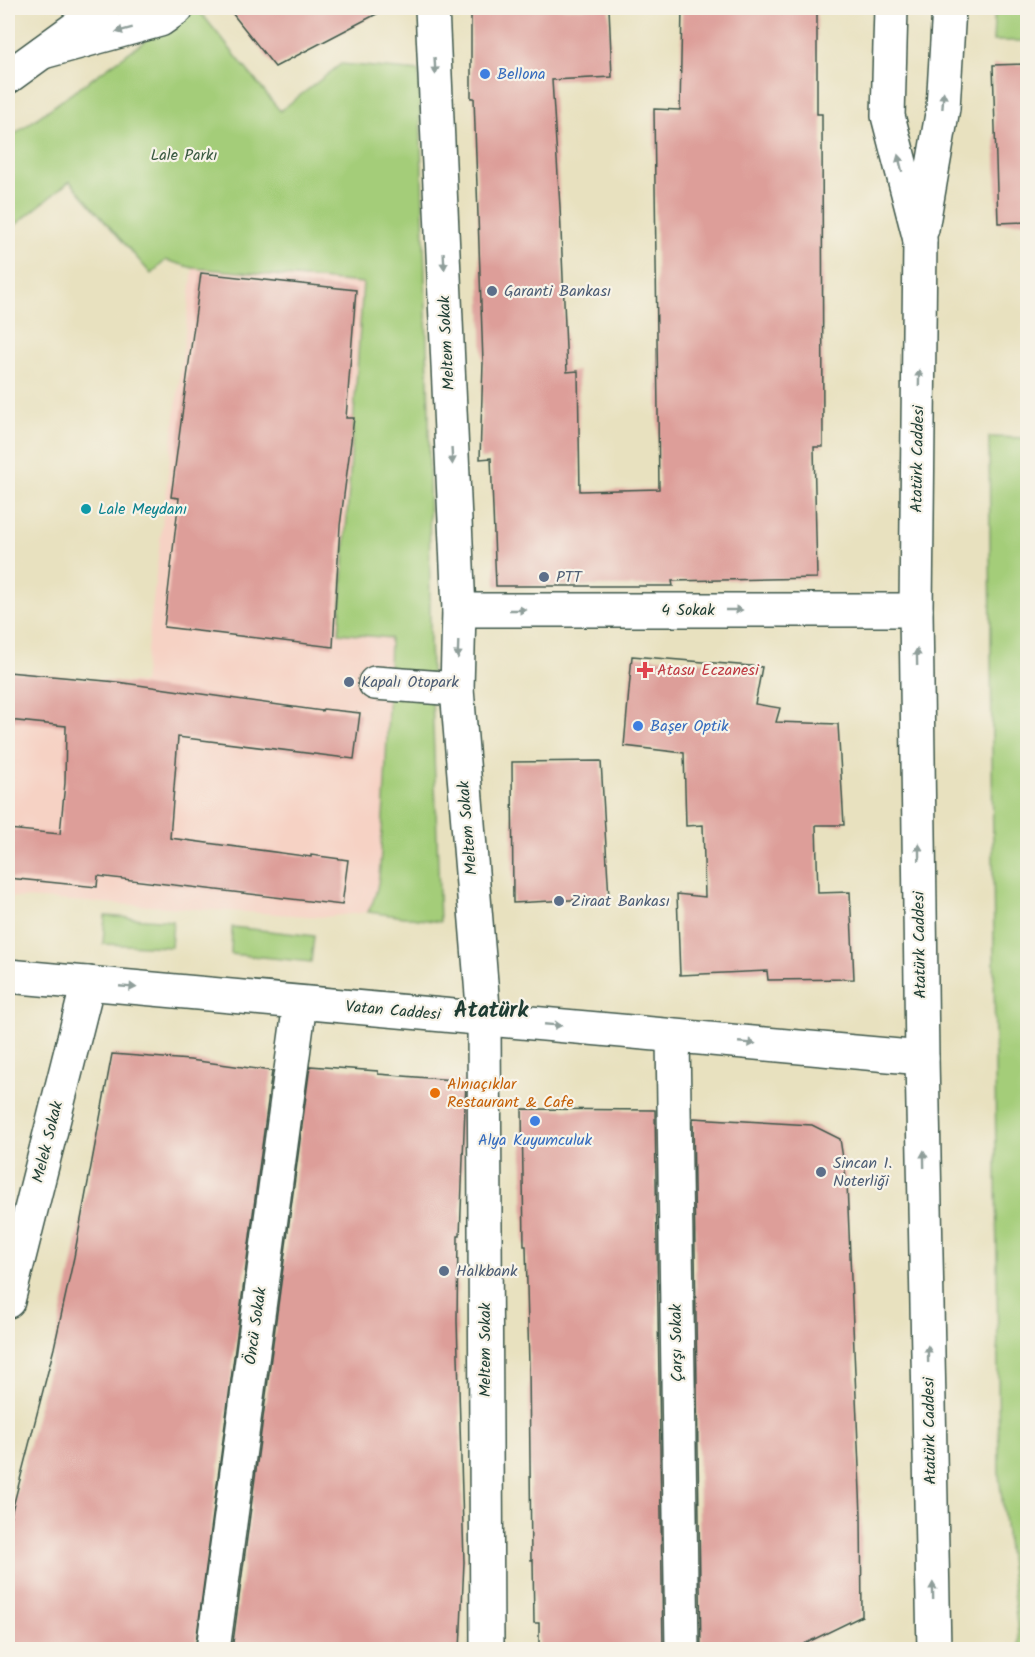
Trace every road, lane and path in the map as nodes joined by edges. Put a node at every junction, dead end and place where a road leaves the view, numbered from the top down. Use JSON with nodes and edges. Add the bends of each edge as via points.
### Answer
{"nodes":[{"id":1,"x":72,"y":8,"type":"edge"},
{"id":2,"x":103,"y":8,"type":"edge"},
{"id":3,"x":177,"y":8,"type":"edge"},
{"id":4,"x":432,"y":8,"type":"edge"},
{"id":5,"x":891,"y":8,"type":"edge"},
{"id":6,"x":949,"y":8,"type":"edge"},
{"id":7,"x":43,"y":52,"type":"junction"},
{"id":8,"x":8,"y":77,"type":"edge"},
{"id":9,"x":920,"y":240,"type":"junction"},
{"id":10,"x":459,"y":610,"type":"junction"},
{"id":11,"x":916,"y":610,"type":"junction"},
{"id":12,"x":375,"y":683,"type":"dead end"},
{"id":13,"x":457,"y":689,"type":"junction"},
{"id":14,"x":8,"y":976,"type":"edge"},
{"id":15,"x":88,"y":983,"type":"junction"},
{"id":16,"x":300,"y":1003,"type":"junction"},
{"id":17,"x":484,"y":1019,"type":"junction"},
{"id":18,"x":673,"y":1037,"type":"junction"},
{"id":19,"x":922,"y":1058,"type":"junction"},
{"id":20,"x":8,"y":1301,"type":"edge"},
{"id":21,"x":213,"y":1650,"type":"edge"},
{"id":22,"x":487,"y":1650,"type":"edge"},
{"id":23,"x":682,"y":1650,"type":"edge"},
{"id":24,"x":934,"y":1650,"type":"edge"}],
"edges":[{"from":1,"to":7,"type":"street"},
{"from":2,"to":7,"type":"street"},
{"from":3,"to":7,"type":"street","one_way":true,"via":[[160,20]]},
{"from":4,"to":10,"type":"street","name":"Meltem Sokak","one_way":true},
{"from":9,"to":5,"type":"street","one_way":true,"via":[[888,116]]},
{"from":9,"to":6,"type":"street","one_way":true,"via":[[943,108]]},
{"from":7,"to":8,"type":"street"},
{"from":11,"to":9,"type":"street","name":"Atatürk Caddesi","one_way":true},
{"from":10,"to":11,"type":"street","name":"4 Sokak","one_way":true},
{"from":10,"to":13,"type":"street","name":"Meltem Sokak","one_way":true},
{"from":19,"to":11,"type":"street","name":"Atatürk Caddesi","one_way":true},
{"from":12,"to":13,"type":"street"},
{"from":13,"to":17,"type":"street","name":"Meltem Sokak"},
{"from":14,"to":15,"type":"street","name":"Vatan Caddesi"},
{"from":15,"to":16,"type":"street","name":"Vatan Caddesi","one_way":true},
{"from":15,"to":20,"type":"street","name":"Melek Sokak"},
{"from":16,"to":17,"type":"street","name":"Vatan Caddesi"},
{"from":16,"to":21,"type":"street","name":"Öncü Sokak"},
{"from":17,"to":18,"type":"street","name":"Vatan Caddesi","one_way":true},
{"from":17,"to":22,"type":"street","name":"Meltem Sokak"},
{"from":18,"to":19,"type":"street","name":"Vatan Caddesi","one_way":true},
{"from":18,"to":23,"type":"street","name":"Çarşı Sokak"},
{"from":24,"to":19,"type":"street","name":"Atatürk Caddesi","one_way":true}]}
